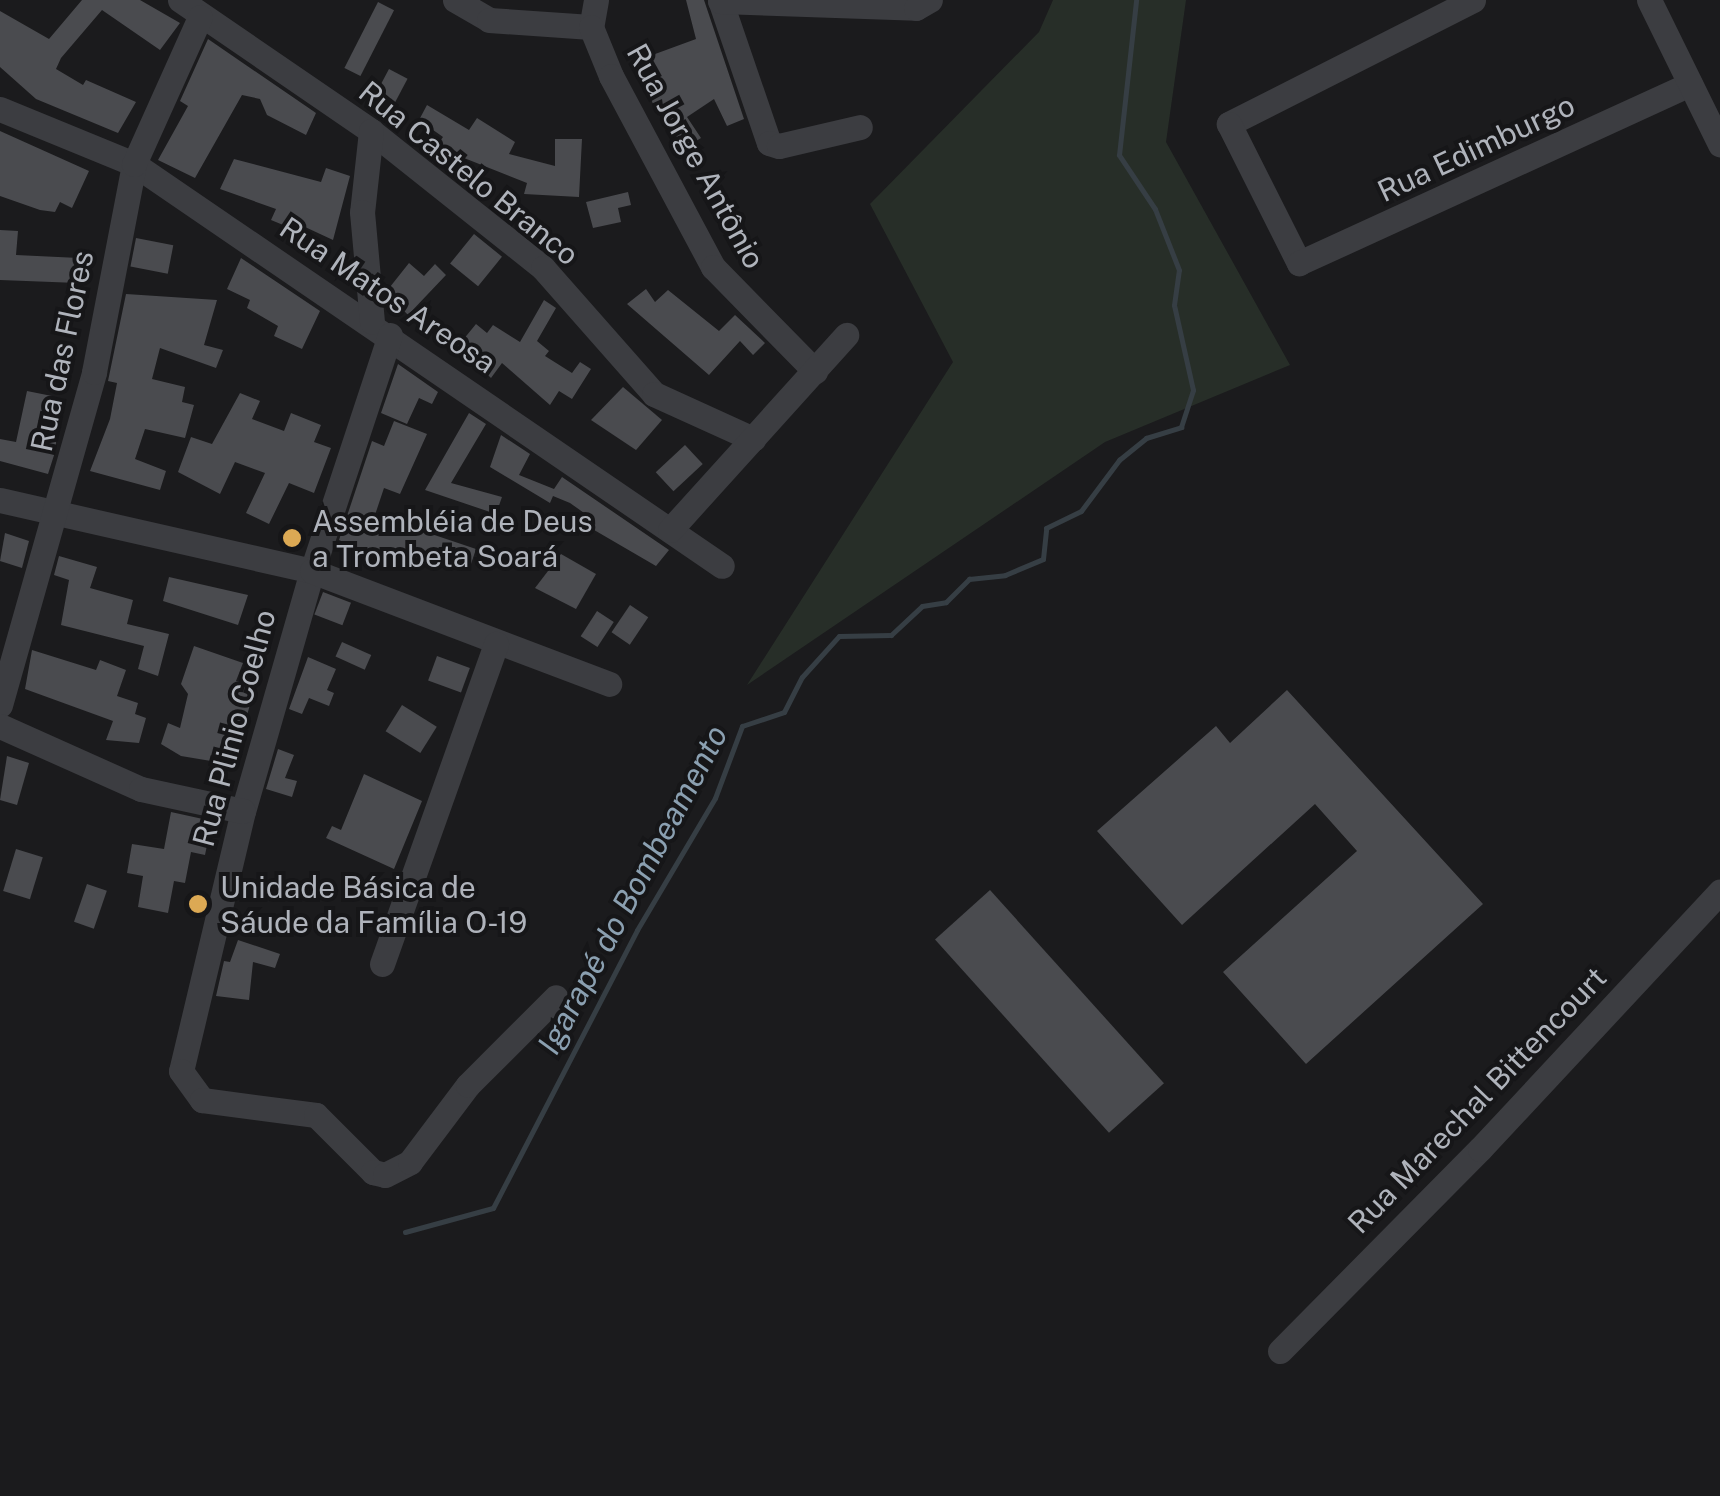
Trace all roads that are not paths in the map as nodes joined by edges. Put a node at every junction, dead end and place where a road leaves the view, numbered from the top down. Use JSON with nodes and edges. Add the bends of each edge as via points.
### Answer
{"nodes":[{"id":1,"x":455,"y":0,"type":"edge"},
{"id":2,"x":596,"y":0,"type":"edge"},
{"id":3,"x":720,"y":0,"type":"edge"},
{"id":4,"x":930,"y":0,"type":"edge"},
{"id":5,"x":1473,"y":0,"type":"edge"},
{"id":6,"x":1650,"y":0,"type":"edge"},
{"id":7,"x":190,"y":9,"type":"edge"},
{"id":8,"x":591,"y":27,"type":"junction"},
{"id":9,"x":1690,"y":84,"type":"junction"},
{"id":10,"x":0,"y":108,"type":"edge"},
{"id":11,"x":860,"y":126,"type":"dead end"},
{"id":12,"x":371,"y":131,"type":"junction"},
{"id":13,"x":1720,"y":144,"type":"edge"},
{"id":14,"x":134,"y":164,"type":"junction"},
{"id":15,"x":380,"y":328,"type":"junction"},
{"id":16,"x":846,"y":336,"type":"dead end"},
{"id":17,"x":815,"y":371,"type":"junction"},
{"id":18,"x":753,"y":439,"type":"junction"},
{"id":19,"x":0,"y":500,"type":"edge"},
{"id":20,"x":58,"y":514,"type":"junction"},
{"id":21,"x":670,"y":530,"type":"junction"},
{"id":22,"x":722,"y":566,"type":"dead end"},
{"id":23,"x":312,"y":571,"type":"junction"},
{"id":24,"x":496,"y":644,"type":"junction"},
{"id":25,"x":609,"y":684,"type":"dead end"},
{"id":26,"x":0,"y":705,"type":"edge"},
{"id":27,"x":0,"y":726,"type":"edge"},
{"id":28,"x":243,"y":811,"type":"junction"},
{"id":29,"x":1720,"y":892,"type":"edge"},
{"id":30,"x":382,"y":964,"type":"dead end"},
{"id":31,"x":556,"y":996,"type":"dead end"},
{"id":32,"x":1280,"y":1351,"type":"dead end"}],
"edges":[{"from":1,"to":8,"type":"street","via":[[505,23]]},
{"from":2,"to":8,"type":"street","name":"Rua Jorge Antônio"},
{"from":3,"to":4,"type":"street","via":[[916,8]]},
{"from":3,"to":11,"type":"street","via":[[768,143]]},
{"from":5,"to":9,"type":"street","name":"Rua Edimburgo","via":[[1236,116],[1231,132],[1291,257],[1306,264]]},
{"from":6,"to":9,"type":"street"},
{"from":7,"to":12,"type":"street","name":"Rua Castelo Branco"},
{"from":7,"to":14,"type":"street","name":"Rua das Flores"},
{"from":8,"to":17,"type":"street","name":"Rua Jorge Antônio","via":[[713,267]]},
{"from":9,"to":13,"type":"street"},
{"from":10,"to":14,"type":"street","name":"Rua Matos Areosa"},
{"from":12,"to":15,"type":"street","via":[[362,246]]},
{"from":12,"to":18,"type":"street","name":"Rua Castelo Branco","via":[[543,268],[654,394]]},
{"from":14,"to":15,"type":"street","name":"Rua Matos Areosa"},
{"from":14,"to":20,"type":"street","name":"Rua das Flores"},
{"from":15,"to":21,"type":"street","name":"Rua Matos Areosa"},
{"from":15,"to":23,"type":"street","name":"Rua Plinio Coelho"},
{"from":16,"to":17,"type":"street"},
{"from":17,"to":18,"type":"street"},
{"from":18,"to":21,"type":"street"},
{"from":19,"to":20,"type":"street"},
{"from":20,"to":23,"type":"street"},
{"from":20,"to":26,"type":"street","name":"Rua das Flores"},
{"from":21,"to":22,"type":"street","name":"Rua Matos Areosa"},
{"from":23,"to":24,"type":"street"},
{"from":23,"to":28,"type":"street","name":"Rua Plinio Coelho"},
{"from":24,"to":25,"type":"street"},
{"from":24,"to":30,"type":"street"},
{"from":27,"to":28,"type":"street","via":[[141,789]]},
{"from":28,"to":31,"type":"street","name":"Rua Plinio Coelho","via":[[182,1071],[202,1100],[316,1116],[373,1172],[385,1175],[410,1162],[468,1084]]},
{"from":29,"to":32,"type":"street","name":"Rua Marechal Bittencourt"}]}
